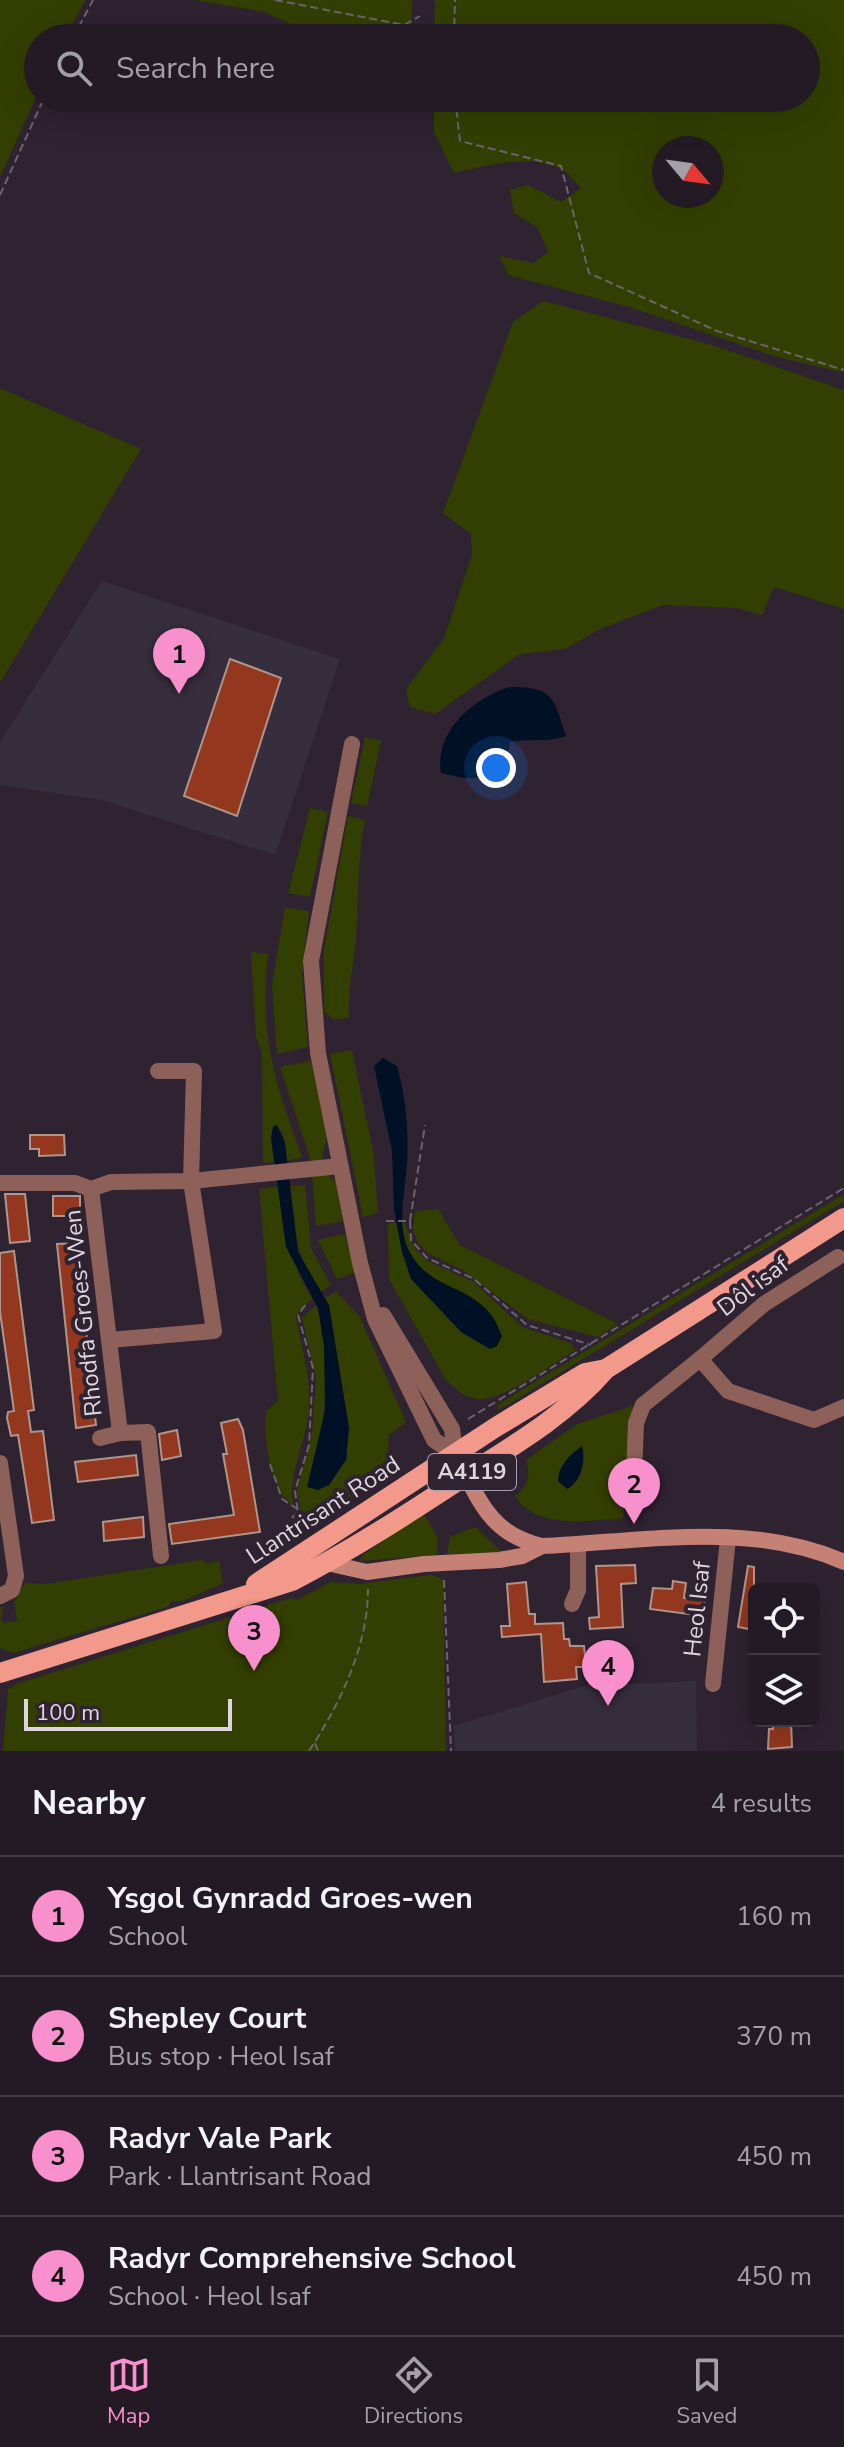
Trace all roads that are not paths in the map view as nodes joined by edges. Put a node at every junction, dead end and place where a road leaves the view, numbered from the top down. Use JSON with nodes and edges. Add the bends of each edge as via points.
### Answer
{"nodes":[{"id":1,"x":352,"y":744,"type":"dead end"},
{"id":2,"x":158,"y":1071,"type":"dead end"},
{"id":3,"x":340,"y":1166,"type":"junction"},
{"id":4,"x":191,"y":1181,"type":"junction"},
{"id":5,"x":0,"y":1183,"type":"edge"},
{"id":6,"x":91,"y":1189,"type":"junction"},
{"id":7,"x":844,"y":1218,"type":"edge"},
{"id":8,"x":838,"y":1257,"type":"dead end"},
{"id":9,"x":110,"y":1340,"type":"junction"},
{"id":10,"x":700,"y":1359,"type":"junction"},
{"id":11,"x":606,"y":1369,"type":"junction"},
{"id":12,"x":844,"y":1407,"type":"edge"},
{"id":13,"x":120,"y":1433,"type":"junction"},
{"id":14,"x":100,"y":1438,"type":"dead end"},
{"id":15,"x":455,"y":1454,"type":"junction"},
{"id":16,"x":0,"y":1463,"type":"edge"},
{"id":17,"x":467,"y":1476,"type":"junction"},
{"id":18,"x":633,"y":1500,"type":"dead end"},
{"id":19,"x":728,"y":1539,"type":"junction"},
{"id":20,"x":578,"y":1544,"type":"junction"},
{"id":21,"x":542,"y":1546,"type":"junction"},
{"id":22,"x":161,"y":1556,"type":"dead end"},
{"id":23,"x":844,"y":1562,"type":"edge"},
{"id":24,"x":327,"y":1563,"type":"junction"},
{"id":25,"x":0,"y":1596,"type":"edge"},
{"id":26,"x":233,"y":1598,"type":"junction"},
{"id":27,"x":572,"y":1604,"type":"dead end"},
{"id":28,"x":0,"y":1673,"type":"edge"},
{"id":29,"x":713,"y":1684,"type":"dead end"}],
"edges":[{"from":1,"to":3,"type":"street","via":[[311,961],[317,1051]]},
{"from":2,"to":4,"type":"street","via":[[194,1071]]},
{"from":3,"to":4,"type":"street"},
{"from":3,"to":15,"type":"street","via":[[371,1297],[452,1429]]},
{"from":4,"to":6,"type":"street","via":[[111,1182]]},
{"from":4,"to":9,"type":"street","via":[[214,1331]]},
{"from":5,"to":6,"type":"street","via":[[75,1183]]},
{"from":6,"to":9,"type":"street","name":"Rhodfa Groes-Wen"},
{"from":7,"to":11,"type":"main road","name":"Llantrisant Road","number":"A4119"},
{"from":8,"to":10,"type":"street","name":"Dôl isaf","via":[[764,1304]]},
{"from":9,"to":13,"type":"street","name":"Rhodfa Groes-Wen"},
{"from":10,"to":12,"type":"street","via":[[728,1391],[814,1420]]},
{"from":10,"to":18,"type":"street","name":"Dôl isaf","via":[[643,1405],[636,1423]]},
{"from":11,"to":15,"type":"main road","name":"Llantrisant Road","number":"A4119","via":[[585,1373]]},
{"from":11,"to":17,"type":"main road","name":"Llantrisant Road","number":"A4119","via":[[587,1391]]},
{"from":13,"to":14,"type":"street","name":"Rhodfa Groes-Wen"},
{"from":13,"to":22,"type":"street","name":"Rhodfa Groes-Wen","via":[[148,1432]]},
{"from":15,"to":17,"type":"main road","name":"Heol Isaf"},
{"from":15,"to":26,"type":"main road","name":"Llantrisant Road","number":"A4119"},
{"from":16,"to":25,"type":"street","via":[[16,1576],[12,1590]]},
{"from":17,"to":21,"type":"main road","name":"Heol Isaf","via":[[501,1529]]},
{"from":17,"to":24,"type":"main road","name":"Llantrisant Road","number":"A4119"},
{"from":19,"to":20,"type":"main road","name":"Heol Isaf"},
{"from":19,"to":23,"type":"main road","name":"Heol Isaf","via":[[801,1548]]},
{"from":19,"to":29,"type":"street","name":"Heol Isaf"},
{"from":20,"to":21,"type":"main road","name":"Heol Isaf"},
{"from":20,"to":27,"type":"street","via":[[578,1590]]},
{"from":21,"to":24,"type":"main road","via":[[522,1556],[367,1572]]},
{"from":24,"to":26,"type":"main road","name":"Llantrisant Road","number":"A4119","via":[[292,1581]]},
{"from":26,"to":28,"type":"main road","name":"Llantrisant Road","number":"A4119"}]}
